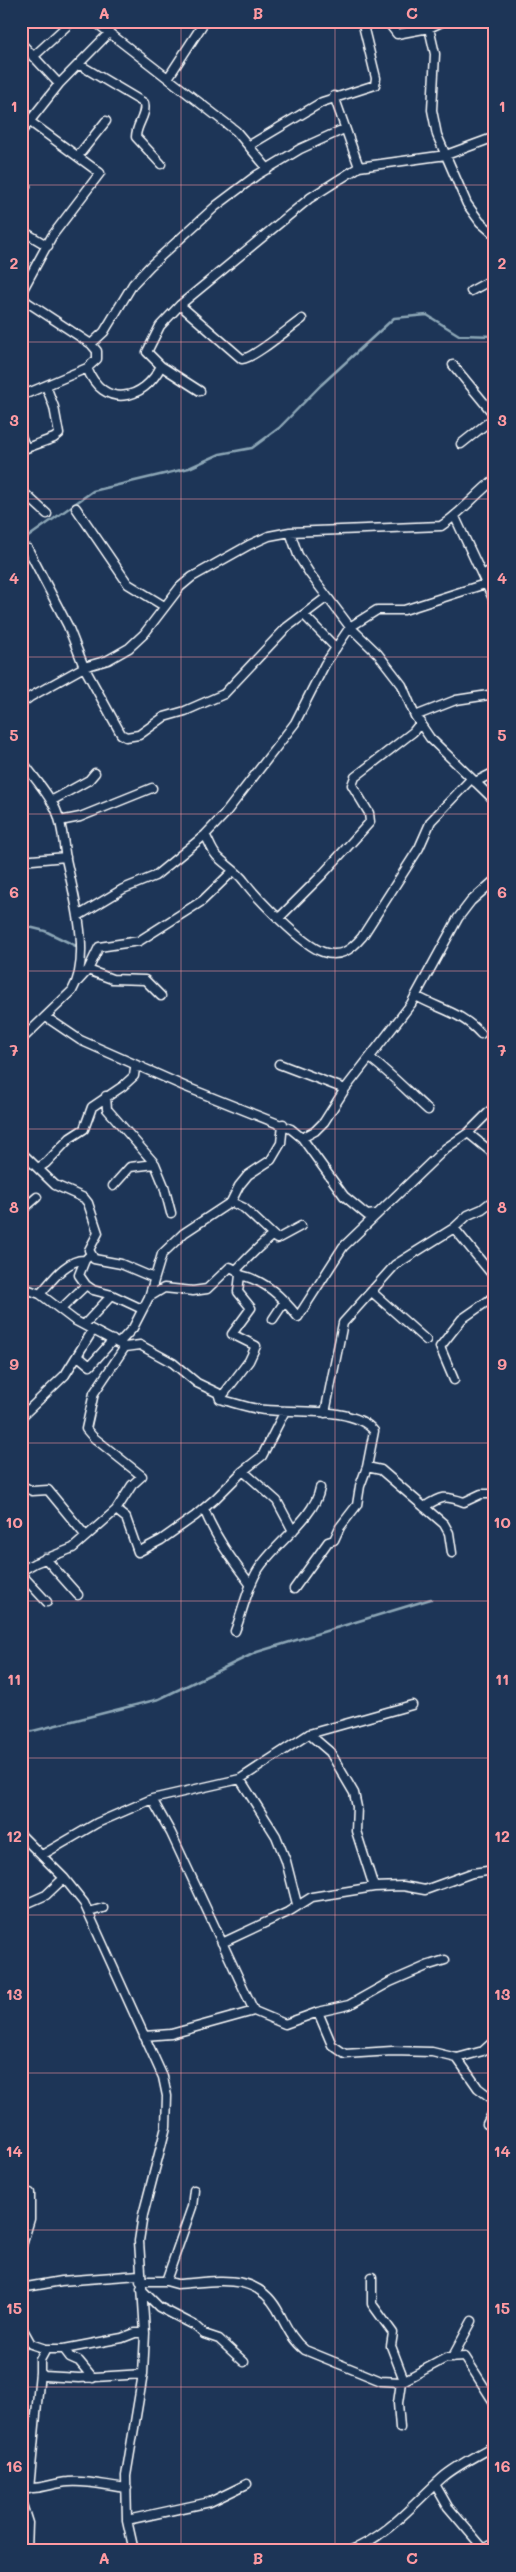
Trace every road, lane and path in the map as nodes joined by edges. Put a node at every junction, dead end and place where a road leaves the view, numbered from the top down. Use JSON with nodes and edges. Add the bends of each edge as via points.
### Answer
{"nodes":[{"id":1,"x":72,"y":21,"type":"edge"},
{"id":2,"x":94,"y":21,"type":"edge"},
{"id":3,"x":205,"y":21,"type":"edge"},
{"id":4,"x":362,"y":21,"type":"edge"},
{"id":5,"x":387,"y":21,"type":"edge"},
{"id":6,"x":444,"y":21,"type":"edge"},
{"id":7,"x":429,"y":28,"type":"junction"},
{"id":8,"x":108,"y":34,"type":"junction"},
{"id":9,"x":21,"y":44,"type":"edge"},
{"id":10,"x":33,"y":57,"type":"junction"},
{"id":11,"x":80,"y":65,"type":"junction"},
{"id":12,"x":168,"y":78,"type":"junction"},
{"id":13,"x":59,"y":84,"type":"junction"},
{"id":14,"x":334,"y":96,"type":"junction"},
{"id":15,"x":30,"y":121,"type":"junction"},
{"id":16,"x":106,"y":121,"type":"dead end"},
{"id":17,"x":344,"y":129,"type":"junction"},
{"id":18,"x":21,"y":132,"type":"edge"},
{"id":19,"x":494,"y":140,"type":"edge"},
{"id":20,"x":250,"y":145,"type":"junction"},
{"id":21,"x":446,"y":155,"type":"junction"},
{"id":22,"x":78,"y":156,"type":"junction"},
{"id":23,"x":161,"y":164,"type":"dead end"},
{"id":24,"x":359,"y":167,"type":"junction"},
{"id":25,"x":268,"y":169,"type":"junction"},
{"id":26,"x":21,"y":230,"type":"edge"},
{"id":27,"x":495,"y":235,"type":"edge"},
{"id":28,"x":48,"y":246,"type":"junction"},
{"id":29,"x":495,"y":278,"type":"edge"},
{"id":30,"x":471,"y":291,"type":"dead end"},
{"id":31,"x":21,"y":294,"type":"edge"},
{"id":32,"x":180,"y":305,"type":"junction"},
{"id":33,"x":302,"y":319,"type":"dead end"},
{"id":34,"x":91,"y":344,"type":"junction"},
{"id":35,"x":453,"y":365,"type":"dead end"},
{"id":36,"x":161,"y":366,"type":"junction"},
{"id":37,"x":87,"y":368,"type":"junction"},
{"id":38,"x":46,"y":386,"type":"junction"},
{"id":39,"x":200,"y":391,"type":"dead end"},
{"id":40,"x":21,"y":396,"type":"edge"},
{"id":41,"x":495,"y":417,"type":"edge"},
{"id":42,"x":21,"y":436,"type":"edge"},
{"id":43,"x":461,"y":444,"type":"dead end"},
{"id":44,"x":24,"y":449,"type":"edge"},
{"id":45,"x":495,"y":479,"type":"edge"},
{"id":46,"x":21,"y":490,"type":"edge"},
{"id":47,"x":76,"y":508,"type":"dead end"},
{"id":48,"x":46,"y":514,"type":"dead end"},
{"id":49,"x":455,"y":517,"type":"junction"},
{"id":50,"x":290,"y":532,"type":"junction"},
{"id":51,"x":28,"y":549,"type":"dead end"},
{"id":52,"x":495,"y":567,"type":"edge"},
{"id":53,"x":483,"y":575,"type":"junction"},
{"id":54,"x":485,"y":584,"type":"junction"},
{"id":55,"x":327,"y":597,"type":"junction"},
{"id":56,"x":495,"y":603,"type":"edge"},
{"id":57,"x":164,"y":606,"type":"junction"},
{"id":58,"x":304,"y":615,"type":"junction"},
{"id":59,"x":350,"y":627,"type":"junction"},
{"id":60,"x":336,"y":648,"type":"junction"},
{"id":61,"x":84,"y":667,"type":"junction"},
{"id":62,"x":495,"y":685,"type":"edge"},
{"id":63,"x":494,"y":694,"type":"edge"},
{"id":64,"x":21,"y":704,"type":"edge"},
{"id":65,"x":418,"y":719,"type":"junction"},
{"id":66,"x":21,"y":759,"type":"edge"},
{"id":67,"x":495,"y":772,"type":"edge"},
{"id":68,"x":95,"y":773,"type":"dead end"},
{"id":69,"x":473,"y":781,"type":"junction"},
{"id":70,"x":152,"y":788,"type":"dead end"},
{"id":71,"x":51,"y":800,"type":"junction"},
{"id":72,"x":495,"y":801,"type":"edge"},
{"id":73,"x":60,"y":821,"type":"junction"},
{"id":74,"x":205,"y":834,"type":"junction"},
{"id":75,"x":66,"y":857,"type":"junction"},
{"id":76,"x":21,"y":861,"type":"edge"},
{"id":77,"x":232,"y":871,"type":"junction"},
{"id":78,"x":495,"y":880,"type":"edge"},
{"id":79,"x":78,"y":916,"type":"junction"},
{"id":80,"x":279,"y":918,"type":"junction"},
{"id":81,"x":88,"y":970,"type":"junction"},
{"id":82,"x":78,"y":981,"type":"junction"},
{"id":83,"x":161,"y":996,"type":"dead end"},
{"id":84,"x":416,"y":996,"type":"junction"},
{"id":85,"x":46,"y":1017,"type":"junction"},
{"id":86,"x":481,"y":1034,"type":"dead end"},
{"id":87,"x":21,"y":1040,"type":"edge"},
{"id":88,"x":370,"y":1058,"type":"junction"},
{"id":89,"x":279,"y":1064,"type":"dead end"},
{"id":90,"x":142,"y":1067,"type":"junction"},
{"id":91,"x":345,"y":1089,"type":"junction"},
{"id":92,"x":106,"y":1096,"type":"junction"},
{"id":93,"x":495,"y":1106,"type":"edge"},
{"id":94,"x":428,"y":1110,"type":"dead end"},
{"id":95,"x":283,"y":1124,"type":"junction"},
{"id":96,"x":468,"y":1132,"type":"junction"},
{"id":97,"x":302,"y":1138,"type":"junction"},
{"id":98,"x":21,"y":1152,"type":"edge"},
{"id":99,"x":495,"y":1155,"type":"edge"},
{"id":100,"x":155,"y":1164,"type":"junction"},
{"id":101,"x":38,"y":1168,"type":"junction"},
{"id":102,"x":113,"y":1186,"type":"dead end"},
{"id":103,"x":37,"y":1197,"type":"dead end"},
{"id":104,"x":495,"y":1199,"type":"edge"},
{"id":105,"x":231,"y":1202,"type":"junction"},
{"id":106,"x":21,"y":1211,"type":"edge"},
{"id":107,"x":171,"y":1213,"type":"dead end"},
{"id":108,"x":376,"y":1214,"type":"junction"},
{"id":109,"x":301,"y":1226,"type":"dead end"},
{"id":110,"x":454,"y":1228,"type":"junction"},
{"id":111,"x":277,"y":1239,"type":"junction"},
{"id":112,"x":88,"y":1258,"type":"junction"},
{"id":113,"x":238,"y":1272,"type":"junction"},
{"id":114,"x":154,"y":1278,"type":"junction"},
{"id":115,"x":495,"y":1278,"type":"edge"},
{"id":116,"x":86,"y":1285,"type":"junction"},
{"id":117,"x":21,"y":1287,"type":"edge"},
{"id":118,"x":372,"y":1292,"type":"junction"},
{"id":119,"x":40,"y":1294,"type":"junction"},
{"id":120,"x":112,"y":1295,"type":"junction"},
{"id":121,"x":495,"y":1296,"type":"edge"},
{"id":122,"x":149,"y":1297,"type":"junction"},
{"id":123,"x":285,"y":1301,"type":"junction"},
{"id":124,"x":61,"y":1309,"type":"junction"},
{"id":125,"x":142,"y":1309,"type":"junction"},
{"id":126,"x":273,"y":1319,"type":"dead end"},
{"id":127,"x":84,"y":1325,"type":"junction"},
{"id":128,"x":93,"y":1330,"type":"junction"},
{"id":129,"x":426,"y":1340,"type":"dead end"},
{"id":130,"x":119,"y":1344,"type":"junction"},
{"id":131,"x":78,"y":1356,"type":"junction"},
{"id":132,"x":454,"y":1380,"type":"dead end"},
{"id":133,"x":220,"y":1399,"type":"junction"},
{"id":134,"x":285,"y":1411,"type":"junction"},
{"id":135,"x":325,"y":1413,"type":"junction"},
{"id":136,"x":21,"y":1417,"type":"edge"},
{"id":137,"x":367,"y":1467,"type":"junction"},
{"id":138,"x":243,"y":1471,"type":"junction"},
{"id":139,"x":21,"y":1484,"type":"edge"},
{"id":140,"x":320,"y":1488,"type":"dead end"},
{"id":141,"x":495,"y":1494,"type":"edge"},
{"id":142,"x":424,"y":1507,"type":"junction"},
{"id":143,"x":204,"y":1509,"type":"junction"},
{"id":144,"x":116,"y":1510,"type":"junction"},
{"id":145,"x":293,"y":1531,"type":"junction"},
{"id":146,"x":85,"y":1535,"type":"junction"},
{"id":147,"x":452,"y":1553,"type":"dead end"},
{"id":148,"x":45,"y":1558,"type":"junction"},
{"id":149,"x":21,"y":1572,"type":"edge"},
{"id":150,"x":250,"y":1584,"type":"junction"},
{"id":151,"x":294,"y":1589,"type":"dead end"},
{"id":152,"x":78,"y":1594,"type":"dead end"},
{"id":153,"x":47,"y":1602,"type":"dead end"},
{"id":154,"x":235,"y":1631,"type":"dead end"},
{"id":155,"x":412,"y":1705,"type":"dead end"},
{"id":156,"x":309,"y":1734,"type":"junction"},
{"id":157,"x":240,"y":1779,"type":"junction"},
{"id":158,"x":152,"y":1799,"type":"junction"},
{"id":159,"x":21,"y":1835,"type":"edge"},
{"id":160,"x":42,"y":1855,"type":"junction"},
{"id":161,"x":494,"y":1871,"type":"edge"},
{"id":162,"x":64,"y":1878,"type":"junction"},
{"id":163,"x":374,"y":1887,"type":"junction"},
{"id":164,"x":297,"y":1904,"type":"junction"},
{"id":165,"x":21,"y":1906,"type":"edge"},
{"id":166,"x":103,"y":1908,"type":"dead end"},
{"id":167,"x":89,"y":1912,"type":"junction"},
{"id":168,"x":222,"y":1943,"type":"junction"},
{"id":169,"x":445,"y":1960,"type":"dead end"},
{"id":170,"x":254,"y":2011,"type":"junction"},
{"id":171,"x":318,"y":2012,"type":"junction"},
{"id":172,"x":144,"y":2036,"type":"junction"},
{"id":173,"x":495,"y":2040,"type":"edge"},
{"id":174,"x":457,"y":2058,"type":"junction"},
{"id":175,"x":495,"y":2101,"type":"edge"},
{"id":176,"x":495,"y":2108,"type":"edge"},
{"id":177,"x":486,"y":2124,"type":"dead end"},
{"id":178,"x":194,"y":2190,"type":"dead end"},
{"id":179,"x":30,"y":2192,"type":"dead end"},
{"id":180,"x":21,"y":2249,"type":"edge"},
{"id":181,"x":372,"y":2277,"type":"dead end"},
{"id":182,"x":166,"y":2281,"type":"junction"},
{"id":183,"x":140,"y":2282,"type":"junction"},
{"id":184,"x":21,"y":2288,"type":"edge"},
{"id":185,"x":472,"y":2321,"type":"dead end"},
{"id":186,"x":21,"y":2326,"type":"edge"},
{"id":187,"x":145,"y":2333,"type":"junction"},
{"id":188,"x":21,"y":2344,"type":"edge"},
{"id":189,"x":31,"y":2344,"type":"junction"},
{"id":190,"x":46,"y":2349,"type":"junction"},
{"id":191,"x":64,"y":2349,"type":"junction"},
{"id":192,"x":452,"y":2358,"type":"junction"},
{"id":193,"x":244,"y":2362,"type":"dead end"},
{"id":194,"x":40,"y":2372,"type":"junction"},
{"id":195,"x":143,"y":2374,"type":"junction"},
{"id":196,"x":92,"y":2378,"type":"junction"},
{"id":197,"x":403,"y":2381,"type":"junction"},
{"id":198,"x":495,"y":2404,"type":"edge"},
{"id":199,"x":400,"y":2428,"type":"dead end"},
{"id":200,"x":495,"y":2445,"type":"edge"},
{"id":201,"x":247,"y":2484,"type":"dead end"},
{"id":202,"x":436,"y":2486,"type":"junction"},
{"id":203,"x":25,"y":2488,"type":"edge"},
{"id":204,"x":127,"y":2488,"type":"junction"},
{"id":205,"x":21,"y":2502,"type":"edge"},
{"id":206,"x":127,"y":2520,"type":"junction"},
{"id":207,"x":495,"y":2543,"type":"edge"},
{"id":208,"x":481,"y":2550,"type":"edge"},
{"id":209,"x":27,"y":2551,"type":"edge"},
{"id":210,"x":134,"y":2551,"type":"edge"},
{"id":211,"x":349,"y":2551,"type":"edge"}],
"edges":[{"from":1,"to":10,"type":"street"},
{"from":2,"to":8,"type":"street"},
{"from":3,"to":12,"type":"street"},
{"from":4,"to":14,"type":"street","via":[[375,85]]},
{"from":5,"to":7,"type":"street","via":[[397,34]]},
{"from":6,"to":7,"type":"street"},
{"from":7,"to":21,"type":"street","via":[[435,54],[432,110],[437,135]]},
{"from":8,"to":11,"type":"street"},
{"from":8,"to":12,"type":"street","via":[[118,38]]},
{"from":9,"to":10,"type":"street"},
{"from":10,"to":13,"type":"street"},
{"from":11,"to":13,"type":"street"},
{"from":11,"to":23,"type":"street","via":[[144,103],[146,110],[136,136]]},
{"from":12,"to":20,"type":"street"},
{"from":13,"to":15,"type":"street"},
{"from":14,"to":17,"type":"street"},
{"from":14,"to":20,"type":"street"},
{"from":15,"to":18,"type":"street"},
{"from":15,"to":22,"type":"street"},
{"from":16,"to":22,"type":"street"},
{"from":17,"to":24,"type":"street"},
{"from":17,"to":25,"type":"street","via":[[300,149]]},
{"from":19,"to":21,"type":"street"},
{"from":20,"to":25,"type":"street"},
{"from":21,"to":24,"type":"street"},
{"from":21,"to":27,"type":"street","via":[[467,204]]},
{"from":22,"to":28,"type":"street","via":[[100,173],[52,236]]},
{"from":24,"to":32,"type":"street","via":[[310,198]]},
{"from":25,"to":34,"type":"street","via":[[234,191],[150,266],[133,284],[104,332]]},
{"from":26,"to":28,"type":"street"},
{"from":28,"to":31,"type":"street"},
{"from":29,"to":30,"type":"street"},
{"from":31,"to":34,"type":"street","via":[[27,302]]},
{"from":32,"to":33,"type":"street","via":[[242,359],[254,355]]},
{"from":32,"to":36,"type":"street","via":[[160,326],[147,348],[150,356]]},
{"from":34,"to":37,"type":"street","via":[[97,359]]},
{"from":35,"to":41,"type":"street"},
{"from":36,"to":37,"type":"street","via":[[147,388],[123,397],[108,392],[91,378]]},
{"from":36,"to":39,"type":"street"},
{"from":37,"to":38,"type":"street"},
{"from":38,"to":40,"type":"street"},
{"from":38,"to":44,"type":"street","via":[[59,434]]},
{"from":41,"to":43,"type":"street"},
{"from":42,"to":44,"type":"street"},
{"from":45,"to":49,"type":"street","via":[[464,505]]},
{"from":46,"to":48,"type":"street"},
{"from":47,"to":57,"type":"street","via":[[128,584]]},
{"from":49,"to":50,"type":"street","via":[[441,526]]},
{"from":49,"to":53,"type":"street"},
{"from":50,"to":55,"type":"street","via":[[298,555]]},
{"from":50,"to":57,"type":"street","via":[[268,536],[192,577]]},
{"from":51,"to":61,"type":"street","via":[[68,626]]},
{"from":52,"to":53,"type":"street"},
{"from":53,"to":54,"type":"street"},
{"from":54,"to":56,"type":"street"},
{"from":54,"to":59,"type":"street","via":[[404,610],[377,610]]},
{"from":55,"to":58,"type":"street"},
{"from":55,"to":59,"type":"street"},
{"from":57,"to":61,"type":"street","via":[[144,634],[129,648],[108,660]]},
{"from":58,"to":60,"type":"street"},
{"from":58,"to":61,"type":"street","via":[[264,648],[224,694],[164,717],[133,737],[121,734]]},
{"from":59,"to":60,"type":"street"},
{"from":59,"to":65,"type":"street","via":[[378,654],[402,685]]},
{"from":60,"to":74,"type":"street","via":[[295,723],[248,787]]},
{"from":61,"to":64,"type":"street"},
{"from":62,"to":63,"type":"street"},
{"from":63,"to":65,"type":"street","via":[[456,700]]},
{"from":65,"to":69,"type":"street","via":[[430,738]]},
{"from":65,"to":80,"type":"street","via":[[412,732],[356,777],[352,785],[369,813],[370,822]]},
{"from":66,"to":71,"type":"street"},
{"from":67,"to":69,"type":"street"},
{"from":68,"to":71,"type":"street","via":[[90,780]]},
{"from":69,"to":72,"type":"street"},
{"from":69,"to":80,"type":"street","via":[[434,817],[409,865],[352,948],[342,954],[322,952]]},
{"from":70,"to":73,"type":"street","via":[[80,817]]},
{"from":71,"to":73,"type":"street"},
{"from":73,"to":75,"type":"street"},
{"from":74,"to":77,"type":"street","via":[[215,853]]},
{"from":74,"to":79,"type":"street","via":[[155,876],[123,889]]},
{"from":75,"to":76,"type":"street"},
{"from":75,"to":79,"type":"street"},
{"from":77,"to":80,"type":"street"},
{"from":77,"to":81,"type":"street","via":[[202,901],[139,941],[99,947]]},
{"from":78,"to":84,"type":"street","via":[[471,901],[458,918]]},
{"from":79,"to":82,"type":"street","via":[[81,964]]},
{"from":81,"to":82,"type":"street"},
{"from":81,"to":83,"type":"street","via":[[112,979],[145,980]]},
{"from":82,"to":85,"type":"street"},
{"from":84,"to":86,"type":"street","via":[[460,1015]]},
{"from":84,"to":88,"type":"street"},
{"from":85,"to":87,"type":"street"},
{"from":85,"to":90,"type":"street","via":[[80,1040]]},
{"from":88,"to":91,"type":"street"},
{"from":88,"to":94,"type":"street"},
{"from":89,"to":91,"type":"street"},
{"from":90,"to":92,"type":"street","via":[[135,1068],[134,1076]]},
{"from":90,"to":95,"type":"street"},
{"from":91,"to":97,"type":"street","via":[[324,1122]]},
{"from":92,"to":100,"type":"street","via":[[107,1109]]},
{"from":92,"to":101,"type":"street","via":[[92,1107],[84,1129]]},
{"from":93,"to":96,"type":"street"},
{"from":95,"to":97,"type":"street"},
{"from":95,"to":105,"type":"street","via":[[281,1143],[271,1160],[248,1175],[238,1186]]},
{"from":96,"to":99,"type":"street"},
{"from":96,"to":108,"type":"street","via":[[446,1148]]},
{"from":97,"to":108,"type":"street","via":[[344,1196],[367,1215]]},
{"from":98,"to":101,"type":"street"},
{"from":100,"to":102,"type":"street","via":[[130,1167]]},
{"from":100,"to":107,"type":"street"},
{"from":101,"to":112,"type":"street","via":[[55,1185],[88,1203],[98,1233],[90,1245]]},
{"from":103,"to":106,"type":"street"},
{"from":104,"to":110,"type":"street","via":[[468,1215]]},
{"from":105,"to":111,"type":"street","via":[[244,1208]]},
{"from":105,"to":114,"type":"street","via":[[184,1233],[162,1254]]},
{"from":108,"to":123,"type":"street","via":[[343,1247],[298,1317]]},
{"from":109,"to":111,"type":"street"},
{"from":110,"to":115,"type":"street"},
{"from":110,"to":118,"type":"street","via":[[395,1265]]},
{"from":111,"to":113,"type":"street","via":[[272,1236],[266,1240]]},
{"from":112,"to":114,"type":"street","via":[[121,1264]]},
{"from":112,"to":116,"type":"street","via":[[79,1275]]},
{"from":112,"to":119,"type":"street","via":[[66,1267]]},
{"from":113,"to":122,"type":"street","via":[[230,1267],[208,1289],[164,1288]]},
{"from":113,"to":123,"type":"street","via":[[258,1280]]},
{"from":113,"to":133,"type":"street","via":[[238,1292],[251,1308],[232,1334],[256,1346],[249,1361]]},
{"from":114,"to":122,"type":"street"},
{"from":116,"to":120,"type":"street"},
{"from":116,"to":124,"type":"street"},
{"from":117,"to":119,"type":"street"},
{"from":118,"to":129,"type":"street"},
{"from":118,"to":135,"type":"street","via":[[343,1323]]},
{"from":119,"to":124,"type":"street"},
{"from":120,"to":125,"type":"street"},
{"from":120,"to":127,"type":"street"},
{"from":121,"to":132,"type":"street","via":[[462,1319],[440,1348]]},
{"from":122,"to":125,"type":"street"},
{"from":123,"to":126,"type":"street"},
{"from":124,"to":127,"type":"street"},
{"from":125,"to":130,"type":"street","via":[[133,1328]]},
{"from":127,"to":128,"type":"street"},
{"from":128,"to":130,"type":"street"},
{"from":128,"to":131,"type":"street"},
{"from":130,"to":131,"type":"street","via":[[90,1366]]},
{"from":130,"to":133,"type":"street","via":[[140,1345],[218,1393]]},
{"from":130,"to":144,"type":"street","via":[[94,1393],[86,1429],[142,1476]]},
{"from":131,"to":136,"type":"street","via":[[65,1375]]},
{"from":133,"to":134,"type":"street","via":[[264,1410]]},
{"from":134,"to":135,"type":"street"},
{"from":134,"to":138,"type":"street","via":[[262,1456]]},
{"from":135,"to":137,"type":"street","via":[[360,1420],[374,1431]]},
{"from":137,"to":142,"type":"street","via":[[381,1470]]},
{"from":137,"to":151,"type":"street","via":[[355,1511]]},
{"from":138,"to":143,"type":"street"},
{"from":138,"to":145,"type":"street","via":[[277,1501]]},
{"from":139,"to":146,"type":"street","via":[[32,1491],[48,1490]]},
{"from":140,"to":145,"type":"street","via":[[313,1505]]},
{"from":141,"to":142,"type":"street","via":[[482,1494],[464,1502],[447,1496]]},
{"from":142,"to":147,"type":"street","via":[[444,1524]]},
{"from":143,"to":144,"type":"street","via":[[161,1540],[138,1552],[126,1518]]},
{"from":143,"to":150,"type":"street","via":[[227,1554]]},
{"from":144,"to":146,"type":"street"},
{"from":145,"to":150,"type":"street","via":[[259,1568]]},
{"from":146,"to":148,"type":"street","via":[[73,1548]]},
{"from":148,"to":149,"type":"street"},
{"from":148,"to":152,"type":"street"},
{"from":149,"to":153,"type":"street"},
{"from":150,"to":154,"type":"street"},
{"from":155,"to":156,"type":"street"},
{"from":156,"to":157,"type":"street"},
{"from":156,"to":163,"type":"street","via":[[330,1752],[354,1793],[356,1831]]},
{"from":157,"to":158,"type":"street"},
{"from":157,"to":164,"type":"street","via":[[276,1836]]},
{"from":158,"to":160,"type":"street","via":[[97,1823]]},
{"from":158,"to":168,"type":"street","via":[[171,1832]]},
{"from":159,"to":160,"type":"street"},
{"from":160,"to":162,"type":"street"},
{"from":161,"to":163,"type":"street","via":[[472,1873],[426,1890],[403,1886]]},
{"from":162,"to":165,"type":"street","via":[[46,1895]]},
{"from":162,"to":167,"type":"street"},
{"from":163,"to":164,"type":"street","via":[[312,1897]]},
{"from":164,"to":168,"type":"street","via":[[288,1912]]},
{"from":166,"to":167,"type":"street"},
{"from":167,"to":172,"type":"street"},
{"from":168,"to":170,"type":"street"},
{"from":169,"to":171,"type":"street","via":[[390,1982],[349,2005]]},
{"from":170,"to":171,"type":"street","via":[[285,2024]]},
{"from":170,"to":172,"type":"street","via":[[171,2034]]},
{"from":171,"to":174,"type":"street","via":[[332,2044],[345,2054],[424,2052]]},
{"from":172,"to":183,"type":"street","via":[[163,2077],[167,2096],[166,2127],[138,2240]]},
{"from":173,"to":174,"type":"street","via":[[483,2051]]},
{"from":174,"to":175,"type":"street","via":[[478,2088]]},
{"from":176,"to":177,"type":"street"},
{"from":178,"to":182,"type":"street","via":[[192,2207]]},
{"from":179,"to":180,"type":"street","via":[[30,2219]]},
{"from":181,"to":197,"type":"street","via":[[372,2304],[393,2333],[391,2346]]},
{"from":182,"to":183,"type":"street"},
{"from":182,"to":197,"type":"street","via":[[176,2284],[240,2282],[255,2286],[269,2296],[295,2342],[305,2350],[380,2381]]},
{"from":183,"to":184,"type":"street","via":[[61,2281]]},
{"from":183,"to":187,"type":"street"},
{"from":183,"to":193,"type":"street","via":[[159,2307],[194,2325],[204,2334],[219,2339]]},
{"from":185,"to":192,"type":"street"},
{"from":186,"to":189,"type":"street"},
{"from":187,"to":191,"type":"street"},
{"from":187,"to":195,"type":"street"},
{"from":188,"to":189,"type":"street"},
{"from":189,"to":190,"type":"street"},
{"from":190,"to":191,"type":"street"},
{"from":190,"to":194,"type":"street","via":[[40,2360]]},
{"from":191,"to":196,"type":"street"},
{"from":192,"to":197,"type":"street","via":[[446,2358]]},
{"from":192,"to":198,"type":"street","via":[[464,2357]]},
{"from":194,"to":196,"type":"street","via":[[44,2376]]},
{"from":194,"to":203,"type":"street"},
{"from":195,"to":196,"type":"street"},
{"from":195,"to":204,"type":"street","via":[[126,2476]]},
{"from":197,"to":199,"type":"street","via":[[398,2404]]},
{"from":200,"to":202,"type":"street","via":[[443,2478]]},
{"from":201,"to":206,"type":"street","via":[[210,2502]]},
{"from":202,"to":208,"type":"street"},
{"from":202,"to":211,"type":"street","via":[[379,2536]]},
{"from":203,"to":204,"type":"street","via":[[76,2482]]},
{"from":204,"to":206,"type":"street"},
{"from":205,"to":209,"type":"street","via":[[28,2523]]},
{"from":206,"to":210,"type":"street"},
{"from":207,"to":208,"type":"street"}]}
